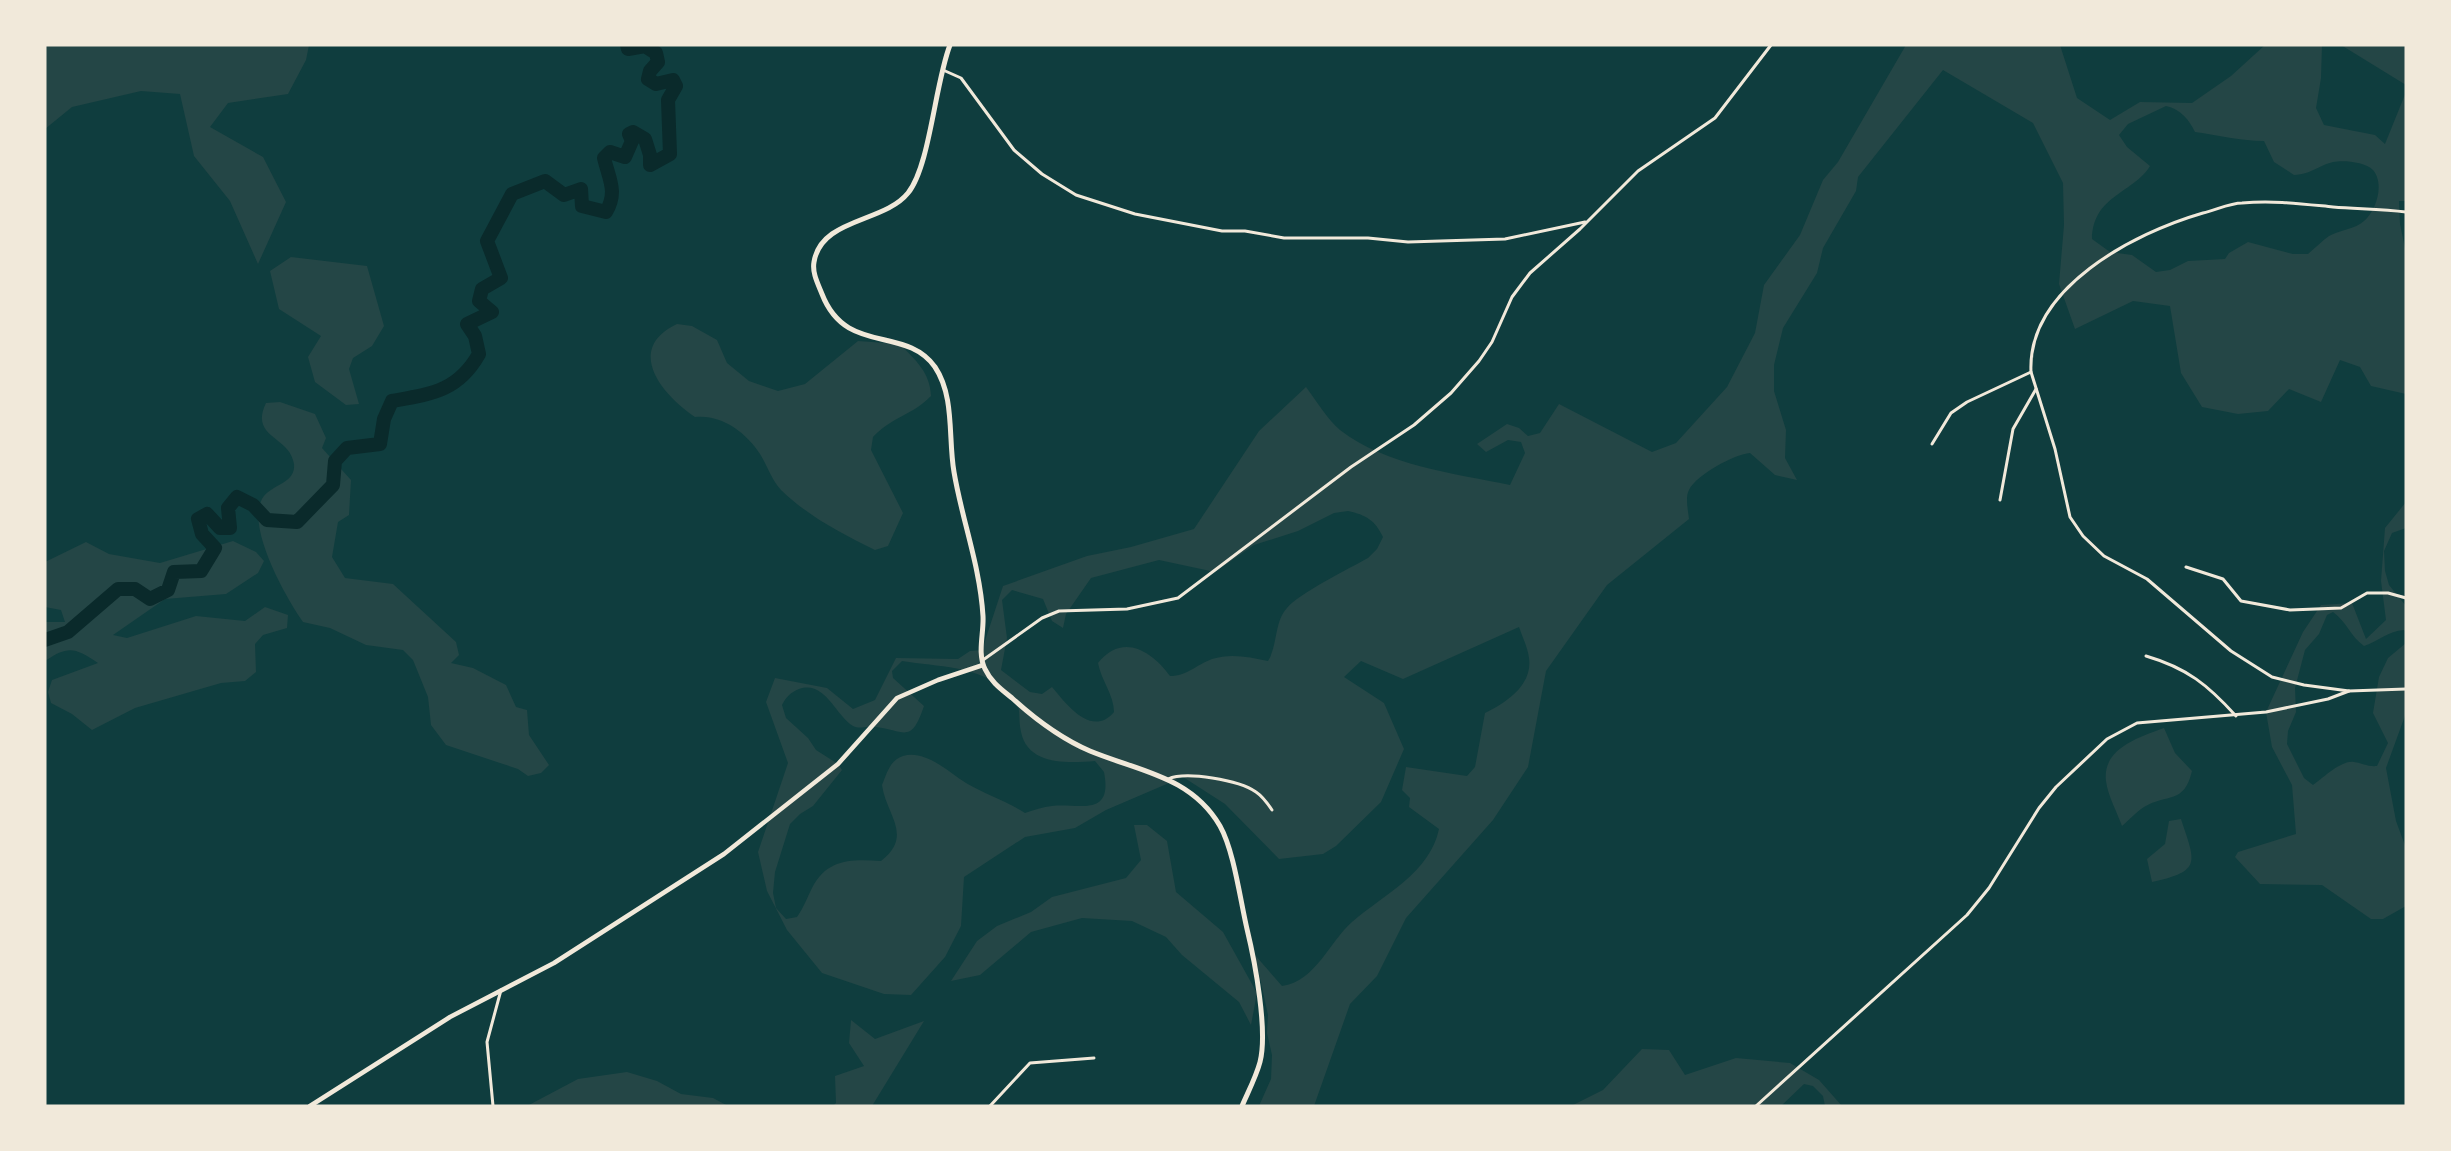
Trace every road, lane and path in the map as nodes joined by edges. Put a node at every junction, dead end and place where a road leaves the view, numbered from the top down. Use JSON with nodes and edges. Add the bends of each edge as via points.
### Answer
{"nodes":[{"id":1,"x":950,"y":45,"type":"edge"},
{"id":2,"x":1771,"y":45,"type":"edge"},
{"id":3,"x":941,"y":70,"type":"junction"},
{"id":4,"x":2406,"y":212,"type":"edge"},
{"id":5,"x":1587,"y":221,"type":"junction"},
{"id":6,"x":2031,"y":372,"type":"junction"},
{"id":7,"x":2036,"y":389,"type":"junction"},
{"id":8,"x":1932,"y":444,"type":"dead end"},
{"id":9,"x":2000,"y":500,"type":"dead end"},
{"id":10,"x":2186,"y":567,"type":"dead end"},
{"id":11,"x":2406,"y":598,"type":"edge"},
{"id":12,"x":2146,"y":656,"type":"dead end"},
{"id":13,"x":982,"y":663,"type":"junction"},
{"id":14,"x":2406,"y":689,"type":"edge"},
{"id":15,"x":2349,"y":691,"type":"junction"},
{"id":16,"x":2236,"y":716,"type":"junction"},
{"id":17,"x":1168,"y":779,"type":"junction"},
{"id":18,"x":1272,"y":810,"type":"dead end"},
{"id":19,"x":501,"y":989,"type":"junction"},
{"id":20,"x":1094,"y":1058,"type":"dead end"},
{"id":21,"x":310,"y":1106,"type":"edge"},
{"id":22,"x":493,"y":1106,"type":"edge"},
{"id":23,"x":990,"y":1106,"type":"edge"},
{"id":24,"x":1242,"y":1106,"type":"edge"},
{"id":25,"x":1756,"y":1106,"type":"edge"}],
"edges":[{"from":1,"to":3,"type":"main road"},
{"from":2,"to":5,"type":"street","via":[[1715,118],[1638,171]]},
{"from":3,"to":5,"type":"street","via":[[961,78],[1014,150],[1042,174],[1070,193],[1135,214],[1284,238],[1368,238],[1408,243],[1505,239]]},
{"from":3,"to":13,"type":"main road","via":[[928,135],[908,194],[892,206],[833,233],[819,248],[814,270],[824,300],[845,326],[856,333],[917,350],[936,369],[944,384],[953,471],[973,548],[984,618]]},
{"from":4,"to":6,"type":"street","via":[[2240,202],[2152,231],[2100,260],[2060,299],[2038,328]]},
{"from":5,"to":13,"type":"street","via":[[1520,284],[1485,353],[1451,393],[1192,590],[1148,607],[1059,611],[1042,618]]},
{"from":6,"to":7,"type":"street"},
{"from":6,"to":8,"type":"street","via":[[1951,412]]},
{"from":7,"to":9,"type":"street","via":[[2013,429]]},
{"from":7,"to":15,"type":"street","via":[[2070,517],[2094,548],[2117,565],[2147,579],[2231,651],[2261,671],[2304,685]]},
{"from":10,"to":11,"type":"street","via":[[2223,579],[2241,601],[2290,610],[2341,608],[2367,593]]},
{"from":12,"to":16,"type":"street","via":[[2175,664],[2189,673]]},
{"from":13,"to":17,"type":"main road","via":[[997,687],[1071,741]]},
{"from":13,"to":19,"type":"street","via":[[897,698],[838,764],[724,854],[554,963]]},
{"from":14,"to":15,"type":"street"},
{"from":15,"to":16,"type":"street","via":[[2328,699]]},
{"from":16,"to":25,"type":"street","via":[[2137,723],[2107,739],[2038,808],[1989,888],[1967,915]]},
{"from":17,"to":18,"type":"street","via":[[1196,777],[1246,787],[1257,792]]},
{"from":17,"to":24,"type":"main road","via":[[1196,796],[1221,829],[1229,849],[1261,1015],[1261,1060]]},
{"from":19,"to":21,"type":"street"},
{"from":19,"to":22,"type":"street","via":[[487,1042]]},
{"from":20,"to":23,"type":"street","via":[[1030,1063]]}]}
